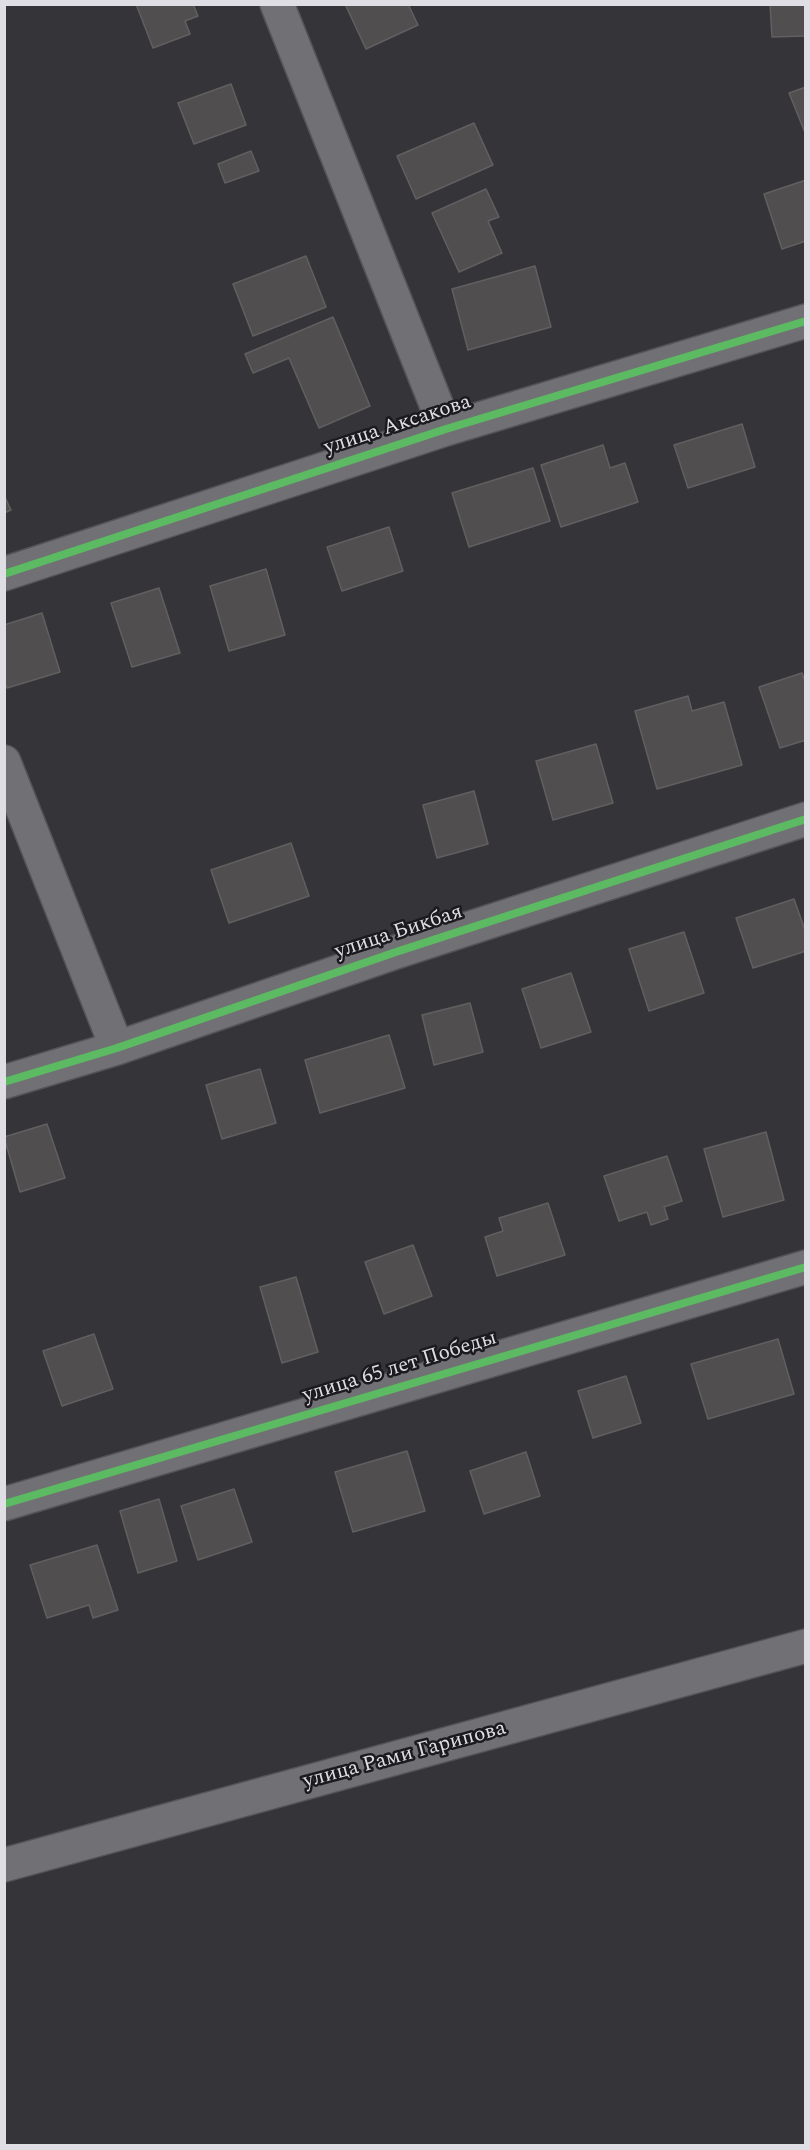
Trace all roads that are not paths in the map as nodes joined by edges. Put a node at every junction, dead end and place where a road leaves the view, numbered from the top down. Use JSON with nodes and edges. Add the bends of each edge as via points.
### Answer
{"nodes":[{"id":1,"x":277,"y":4,"type":"edge"},
{"id":2,"x":806,"y":321,"type":"edge"},
{"id":3,"x":446,"y":429,"type":"junction"},
{"id":4,"x":4,"y":574,"type":"edge"},
{"id":5,"x":4,"y":762,"type":"edge"},
{"id":6,"x":806,"y":819,"type":"edge"},
{"id":7,"x":117,"y":1048,"type":"junction"},
{"id":8,"x":4,"y":1082,"type":"edge"},
{"id":9,"x":806,"y":1267,"type":"edge"},
{"id":10,"x":4,"y":1504,"type":"edge"},
{"id":11,"x":806,"y":1646,"type":"edge"},
{"id":12,"x":4,"y":1865,"type":"edge"}],
"edges":[{"from":1,"to":3,"type":"street"},
{"from":2,"to":3,"type":"street","name":"улица Аксакова"},
{"from":3,"to":4,"type":"street","name":"улица Аксакова"},
{"from":5,"to":7,"type":"street"},
{"from":6,"to":7,"type":"street","name":"улица Бикбая","via":[[396,952]]},
{"from":7,"to":8,"type":"street","name":"улица Бикбая"},
{"from":9,"to":10,"type":"street","name":"улица 65 лет Победы"},
{"from":11,"to":12,"type":"street","name":"улица Рами Гарипова"}]}
